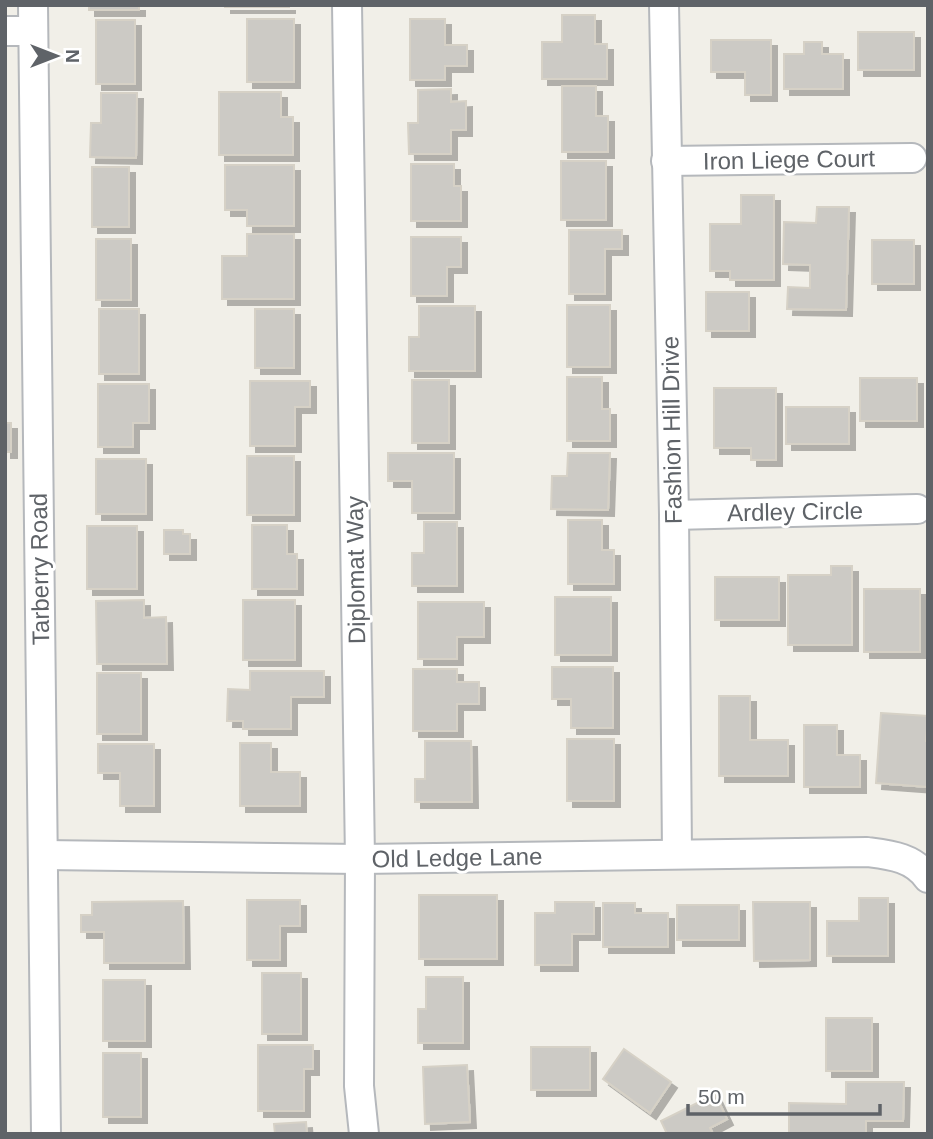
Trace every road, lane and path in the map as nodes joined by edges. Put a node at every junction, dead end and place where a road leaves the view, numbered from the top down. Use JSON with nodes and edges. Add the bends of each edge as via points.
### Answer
{"nodes":[{"id":1,"x":347,"y":5,"type":"edge"},
{"id":2,"x":664,"y":5,"type":"edge"},
{"id":3,"x":24,"y":23,"type":"edge"},
{"id":4,"x":912,"y":158,"type":"dead end"},
{"id":5,"x":666,"y":161,"type":"junction"},
{"id":6,"x":917,"y":509,"type":"dead end"},
{"id":7,"x":674,"y":515,"type":"junction"},
{"id":8,"x":677,"y":854,"type":"junction"},
{"id":9,"x":44,"y":855,"type":"junction"},
{"id":10,"x":360,"y":859,"type":"junction"},
{"id":11,"x":928,"y":878,"type":"edge"},
{"id":12,"x":47,"y":1134,"type":"edge"},
{"id":13,"x":364,"y":1134,"type":"edge"}],
"edges":[{"from":1,"to":10,"type":"street","name":"Diplomat Way"},
{"from":2,"to":5,"type":"street","name":"Fashion Hill Drive"},
{"from":3,"to":9,"type":"street","name":"Tarberry Road"},
{"from":4,"to":5,"type":"street","name":"Iron Liege Court"},
{"from":5,"to":7,"type":"street","name":"Fashion Hill Drive"},
{"from":6,"to":7,"type":"street","name":"Ardley Circle"},
{"from":7,"to":8,"type":"street","name":"Fashion Hill Drive"},
{"from":8,"to":10,"type":"street","name":"Old Ledge Lane"},
{"from":8,"to":11,"type":"street","name":"Old Ledge Lane","via":[[871,853],[897,856]]},
{"from":9,"to":10,"type":"street","name":"Old Ledge Lane"},
{"from":9,"to":12,"type":"street","name":"Tarberry Road"},
{"from":10,"to":13,"type":"street","name":"Diplomat Way","via":[[359,1086]]}]}
